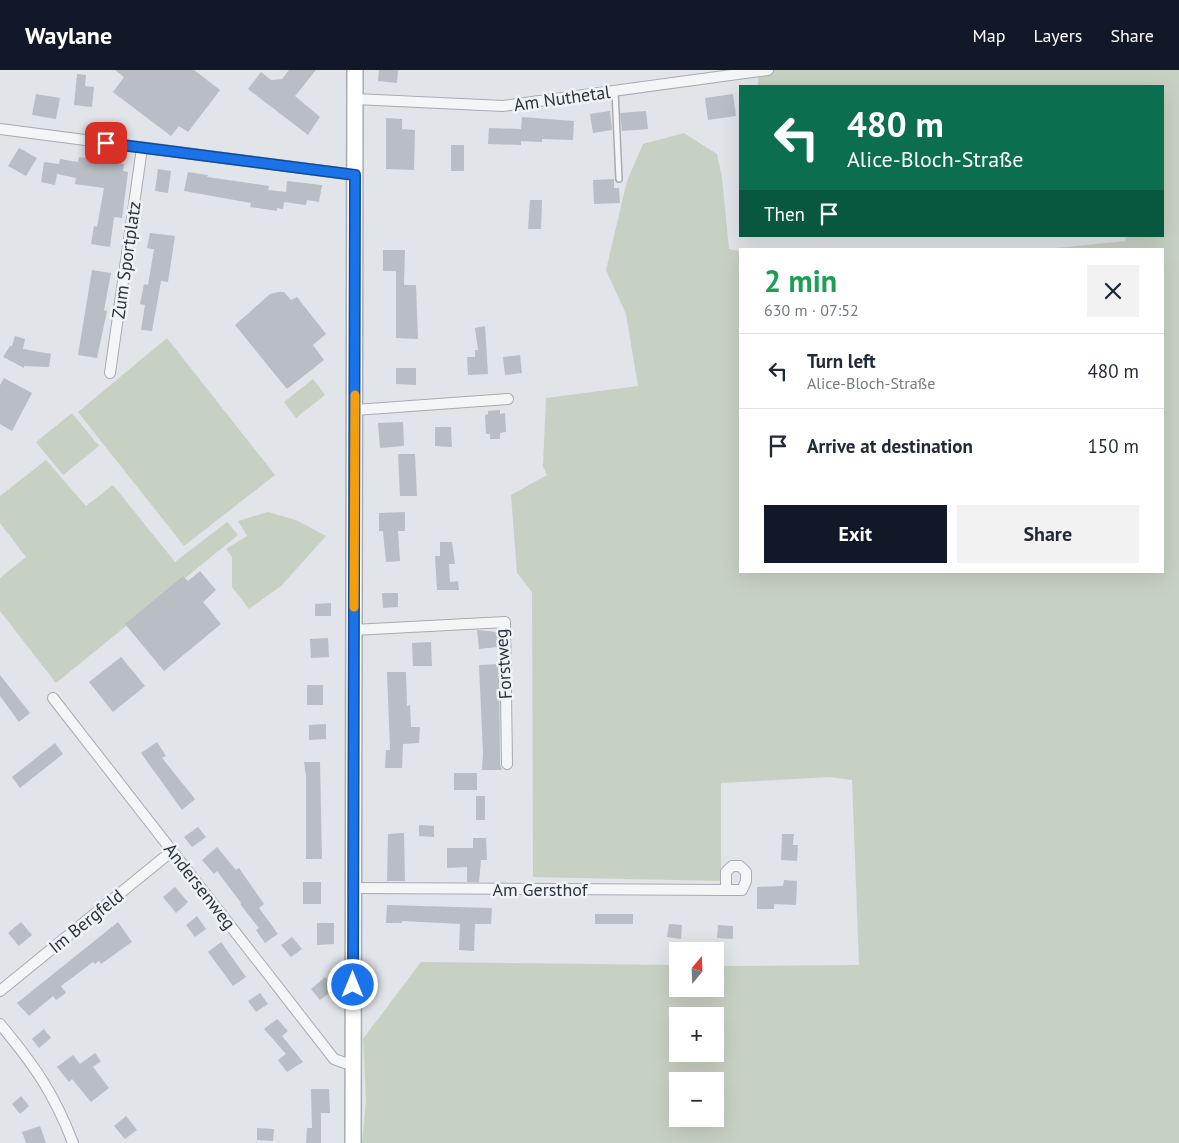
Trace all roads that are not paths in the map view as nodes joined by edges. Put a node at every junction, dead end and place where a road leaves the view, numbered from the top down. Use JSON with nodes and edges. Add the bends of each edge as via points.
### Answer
{"nodes":[{"id":1,"x":355,"y":70,"type":"edge"},
{"id":2,"x":768,"y":70,"type":"edge"},
{"id":3,"x":615,"y":91,"type":"junction"},
{"id":4,"x":355,"y":99,"type":"junction"},
{"id":5,"x":0,"y":129,"type":"edge"},
{"id":6,"x":142,"y":148,"type":"junction"},
{"id":7,"x":355,"y":175,"type":"junction"},
{"id":8,"x":619,"y":179,"type":"dead end"},
{"id":9,"x":110,"y":373,"type":"dead end"},
{"id":10,"x":508,"y":399,"type":"dead end"},
{"id":11,"x":355,"y":410,"type":"junction"},
{"id":12,"x":353,"y":630,"type":"junction"},
{"id":13,"x":53,"y":698,"type":"dead end"},
{"id":14,"x":507,"y":764,"type":"dead end"},
{"id":15,"x":172,"y":850,"type":"junction"},
{"id":16,"x":353,"y":888,"type":"junction"},
{"id":17,"x":726,"y":890,"type":"dead end"},
{"id":18,"x":0,"y":991,"type":"edge"},
{"id":19,"x":0,"y":1024,"type":"edge"},
{"id":20,"x":353,"y":1062,"type":"junction"},
{"id":21,"x":73,"y":1143,"type":"edge"},
{"id":22,"x":353,"y":1143,"type":"edge"}],
"edges":[{"from":1,"to":4,"type":"main road"},
{"from":2,"to":3,"type":"street","name":"Am Nuthetal"},
{"from":3,"to":4,"type":"street","name":"Am Nuthetal","via":[[503,106]]},
{"from":3,"to":8,"type":"lane"},
{"from":4,"to":7,"type":"main road"},
{"from":5,"to":6,"type":"street"},
{"from":6,"to":7,"type":"street"},
{"from":6,"to":9,"type":"street","name":"Zum Sportplatz"},
{"from":7,"to":11,"type":"main road"},
{"from":10,"to":11,"type":"street"},
{"from":11,"to":12,"type":"main road"},
{"from":12,"to":14,"type":"street","name":"Forstweg","via":[[505,622]]},
{"from":12,"to":16,"type":"main road"},
{"from":13,"to":15,"type":"street","name":"Andersenweg"},
{"from":15,"to":18,"type":"street","name":"Im Bergfeld"},
{"from":15,"to":20,"type":"street","name":"Andersenweg","via":[[334,1059]]},
{"from":16,"to":17,"type":"street","name":"Am Gersthof"},
{"from":16,"to":20,"type":"main road"},
{"from":19,"to":21,"type":"street","via":[[34,1065],[58,1105]]},
{"from":20,"to":22,"type":"main road"}]}
